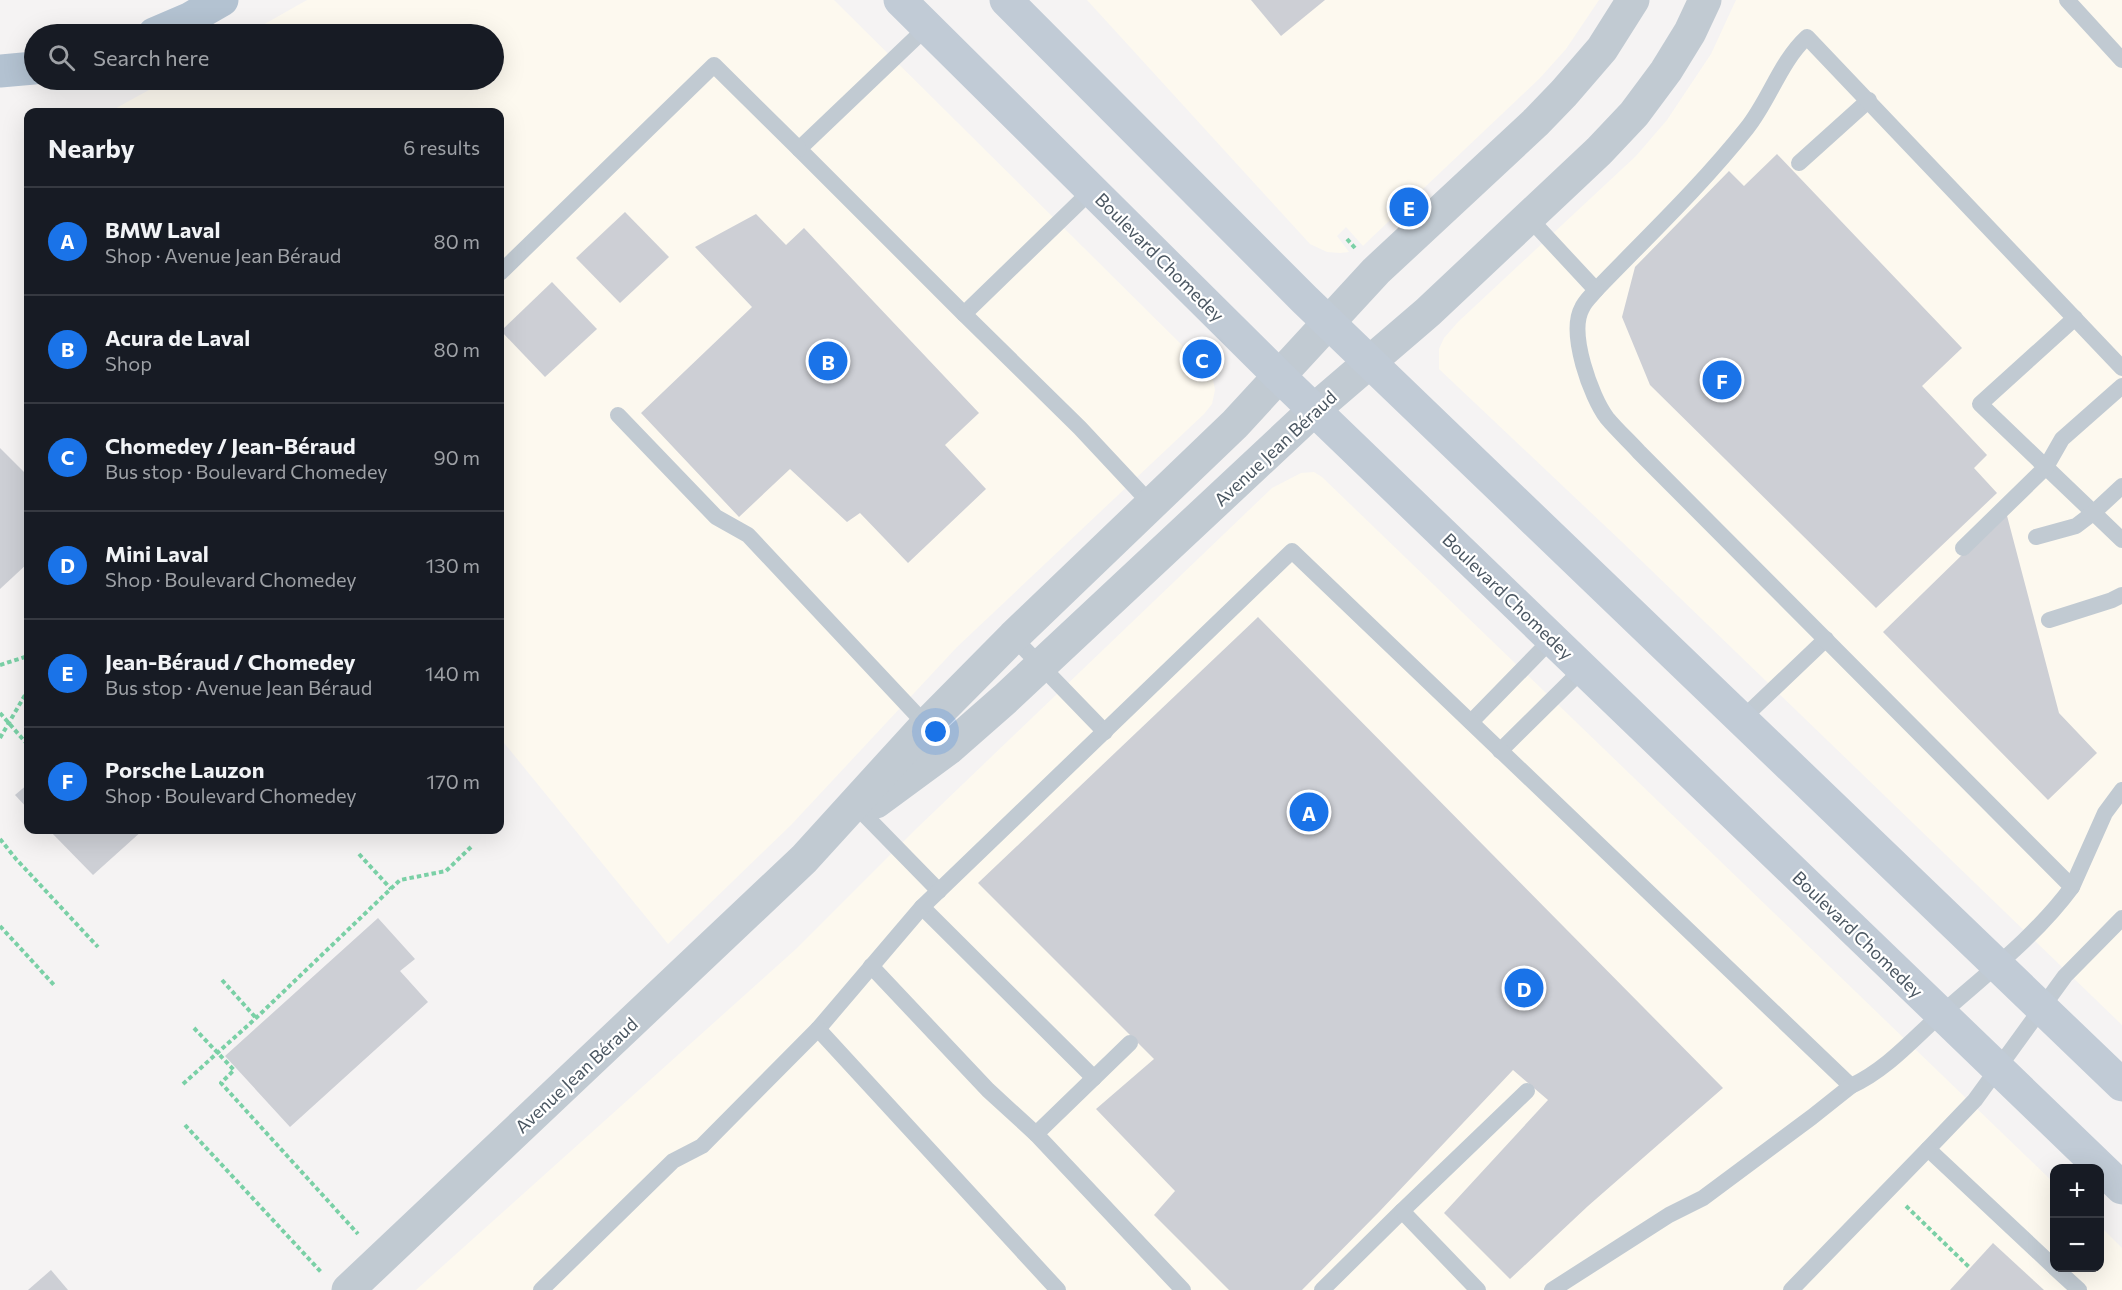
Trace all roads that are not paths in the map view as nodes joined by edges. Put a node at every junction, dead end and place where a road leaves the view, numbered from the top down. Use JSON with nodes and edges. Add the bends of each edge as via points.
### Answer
{"nodes":[{"id":1,"x":222,"y":0,"type":"edge"},
{"id":2,"x":900,"y":0,"type":"edge"},
{"id":3,"x":1006,"y":0,"type":"edge"},
{"id":4,"x":1633,"y":0,"type":"edge"},
{"id":5,"x":1705,"y":0,"type":"edge"},
{"id":6,"x":2067,"y":0,"type":"edge"},
{"id":7,"x":177,"y":24,"type":"edge"},
{"id":8,"x":927,"y":27,"type":"junction"},
{"id":9,"x":2122,"y":60,"type":"edge"},
{"id":10,"x":24,"y":69,"type":"edge"},
{"id":11,"x":0,"y":71,"type":"edge"},
{"id":12,"x":1869,"y":99,"type":"junction"},
{"id":13,"x":799,"y":149,"type":"junction"},
{"id":14,"x":1799,"y":163,"type":"dead end"},
{"id":15,"x":1092,"y":190,"type":"junction"},
{"id":16,"x":1529,"y":218,"type":"junction"},
{"id":17,"x":504,"y":269,"type":"edge"},
{"id":18,"x":1596,"y":290,"type":"junction"},
{"id":19,"x":964,"y":314,"type":"junction"},
{"id":20,"x":2075,"y":318,"type":"junction"},
{"id":21,"x":1329,"y":322,"type":"junction"},
{"id":22,"x":1370,"y":362,"type":"junction"},
{"id":23,"x":2122,"y":368,"type":"edge"},
{"id":24,"x":1279,"y":376,"type":"junction"},
{"id":25,"x":2122,"y":386,"type":"edge"},
{"id":26,"x":1315,"y":409,"type":"junction"},
{"id":27,"x":618,"y":415,"type":"dead end"},
{"id":28,"x":2046,"y":466,"type":"junction"},
{"id":29,"x":2122,"y":486,"type":"edge"},
{"id":30,"x":1152,"y":505,"type":"junction"},
{"id":31,"x":2093,"y":513,"type":"junction"},
{"id":32,"x":2036,"y":537,"type":"dead end"},
{"id":33,"x":2122,"y":540,"type":"edge"},
{"id":34,"x":1964,"y":548,"type":"dead end"},
{"id":35,"x":2122,"y":595,"type":"edge"},
{"id":36,"x":2049,"y":620,"type":"dead end"},
{"id":37,"x":1013,"y":637,"type":"junction"},
{"id":38,"x":1552,"y":639,"type":"junction"},
{"id":39,"x":1826,"y":639,"type":"junction"},
{"id":40,"x":1040,"y":666,"type":"junction"},
{"id":41,"x":1583,"y":669,"type":"junction"},
{"id":42,"x":1742,"y":719,"type":"junction"},
{"id":43,"x":1471,"y":722,"type":"junction"},
{"id":44,"x":926,"y":725,"type":"junction"},
{"id":45,"x":1105,"y":732,"type":"junction"},
{"id":46,"x":948,"y":749,"type":"junction"},
{"id":47,"x":1500,"y":751,"type":"junction"},
{"id":48,"x":2122,"y":790,"type":"edge"},
{"id":49,"x":858,"y":808,"type":"junction"},
{"id":50,"x":2072,"y":887,"type":"junction"},
{"id":51,"x":939,"y":891,"type":"junction"},
{"id":52,"x":922,"y":907,"type":"junction"},
{"id":53,"x":2122,"y":918,"type":"edge"},
{"id":54,"x":1998,"y":965,"type":"junction"},
{"id":55,"x":871,"y":966,"type":"junction"},
{"id":56,"x":2042,"y":1008,"type":"junction"},
{"id":57,"x":1942,"y":1014,"type":"junction"},
{"id":58,"x":818,"y":1029,"type":"junction"},
{"id":59,"x":1130,"y":1043,"type":"dead end"},
{"id":60,"x":1998,"y":1068,"type":"junction"},
{"id":61,"x":1094,"y":1078,"type":"junction"},
{"id":62,"x":2122,"y":1085,"type":"edge"},
{"id":63,"x":1851,"y":1086,"type":"junction"},
{"id":64,"x":1527,"y":1091,"type":"dead end"},
{"id":65,"x":1036,"y":1134,"type":"junction"},
{"id":66,"x":1928,"y":1149,"type":"junction"},
{"id":67,"x":2122,"y":1188,"type":"edge"},
{"id":68,"x":1402,"y":1211,"type":"junction"},
{"id":69,"x":2050,"y":1262,"type":"edge"},
{"id":70,"x":2060,"y":1272,"type":"edge"},
{"id":71,"x":335,"y":1282,"type":"edge"},
{"id":72,"x":541,"y":1290,"type":"edge"},
{"id":73,"x":1058,"y":1290,"type":"edge"},
{"id":74,"x":1183,"y":1290,"type":"edge"},
{"id":75,"x":1322,"y":1290,"type":"edge"},
{"id":76,"x":1478,"y":1290,"type":"edge"},
{"id":77,"x":1552,"y":1290,"type":"edge"},
{"id":78,"x":1791,"y":1290,"type":"edge"},
{"id":79,"x":2079,"y":1290,"type":"edge"}],
"edges":[{"from":1,"to":7,"type":"main road"},
{"from":2,"to":8,"type":"street","name":"Boulevard Chomedey"},
{"from":3,"to":21,"type":"street"},
{"from":4,"to":21,"type":"street","name":"Avenue Jean Béraud","via":[[1578,78],[1376,271]]},
{"from":5,"to":16,"type":"street","name":"Avenue Jean Béraud","via":[[1680,51],[1634,114]]},
{"from":6,"to":9,"type":"lane"},
{"from":8,"to":13,"type":"lane"},
{"from":8,"to":15,"type":"street","name":"Boulevard Chomedey"},
{"from":10,"to":11,"type":"main road"},
{"from":12,"to":14,"type":"lane"},
{"from":12,"to":18,"type":"lane","via":[[1807,37],[1731,149]]},
{"from":12,"to":20,"type":"lane"},
{"from":13,"to":17,"type":"lane","via":[[714,65]]},
{"from":13,"to":19,"type":"lane"},
{"from":15,"to":19,"type":"lane"},
{"from":15,"to":24,"type":"street","name":"Boulevard Chomedey"},
{"from":16,"to":18,"type":"lane"},
{"from":16,"to":22,"type":"street","name":"Avenue Jean Béraud"},
{"from":18,"to":39,"type":"lane","via":[[1582,308],[1578,337],[1583,365],[1606,417]]},
{"from":19,"to":30,"type":"lane"},
{"from":20,"to":23,"type":"lane"},
{"from":20,"to":28,"type":"lane","via":[[1980,404]]},
{"from":21,"to":22,"type":"street"},
{"from":21,"to":24,"type":"street","name":"Avenue Jean Béraud"},
{"from":22,"to":26,"type":"street","name":"Avenue Jean Béraud"},
{"from":22,"to":42,"type":"street"},
{"from":24,"to":26,"type":"street","name":"Boulevard Chomedey"},
{"from":24,"to":30,"type":"street","name":"Avenue Jean Béraud"},
{"from":25,"to":28,"type":"lane","via":[[2062,439]]},
{"from":26,"to":38,"type":"street","name":"Boulevard Chomedey"},
{"from":26,"to":40,"type":"street","name":"Avenue Jean Béraud"},
{"from":27,"to":44,"type":"lane","via":[[716,517],[748,535]]},
{"from":28,"to":31,"type":"lane"},
{"from":28,"to":34,"type":"lane"},
{"from":29,"to":31,"type":"lane"},
{"from":30,"to":37,"type":"street","name":"Avenue Jean Béraud"},
{"from":31,"to":32,"type":"lane","via":[[2076,526]]},
{"from":31,"to":33,"type":"lane"},
{"from":35,"to":36,"type":"lane"},
{"from":37,"to":40,"type":"lane"},
{"from":37,"to":44,"type":"street","name":"Avenue Jean Béraud"},
{"from":38,"to":41,"type":"street","name":"Boulevard Chomedey"},
{"from":38,"to":43,"type":"lane"},
{"from":39,"to":42,"type":"lane"},
{"from":39,"to":50,"type":"lane"},
{"from":40,"to":45,"type":"lane"},
{"from":40,"to":46,"type":"street","name":"Avenue Jean Béraud"},
{"from":41,"to":47,"type":"lane"},
{"from":41,"to":57,"type":"street","name":"Boulevard Chomedey"},
{"from":42,"to":54,"type":"street"},
{"from":43,"to":45,"type":"lane","via":[[1292,551]]},
{"from":43,"to":47,"type":"lane"},
{"from":44,"to":46,"type":"lane"},
{"from":44,"to":49,"type":"street","name":"Avenue Jean Béraud"},
{"from":45,"to":51,"type":"lane"},
{"from":46,"to":49,"type":"street","name":"Avenue Jean Béraud"},
{"from":47,"to":63,"type":"lane"},
{"from":48,"to":50,"type":"lane","via":[[2105,813]]},
{"from":49,"to":51,"type":"lane"},
{"from":49,"to":71,"type":"street","name":"Avenue Jean Béraud"},
{"from":50,"to":54,"type":"lane"},
{"from":51,"to":52,"type":"lane"},
{"from":52,"to":55,"type":"lane"},
{"from":52,"to":61,"type":"lane"},
{"from":53,"to":56,"type":"lane","via":[[2065,976]]},
{"from":54,"to":56,"type":"street"},
{"from":54,"to":57,"type":"lane"},
{"from":55,"to":58,"type":"lane"},
{"from":55,"to":65,"type":"lane","via":[[988,1090]]},
{"from":56,"to":60,"type":"lane"},
{"from":56,"to":62,"type":"street"},
{"from":57,"to":60,"type":"street","name":"Boulevard Chomedey"},
{"from":57,"to":63,"type":"lane","via":[[1887,1064]]},
{"from":58,"to":72,"type":"lane","via":[[702,1146],[673,1161]]},
{"from":58,"to":73,"type":"lane"},
{"from":59,"to":61,"type":"lane"},
{"from":60,"to":66,"type":"lane","via":[[1975,1100]]},
{"from":60,"to":67,"type":"street","name":"Boulevard Chomedey"},
{"from":61,"to":65,"type":"lane"},
{"from":63,"to":77,"type":"lane","via":[[1703,1198],[1669,1215]]},
{"from":64,"to":68,"type":"lane"},
{"from":65,"to":74,"type":"lane"},
{"from":66,"to":69,"type":"lane"},
{"from":66,"to":78,"type":"lane"},
{"from":68,"to":75,"type":"lane"},
{"from":68,"to":76,"type":"lane"},
{"from":70,"to":79,"type":"lane"}]}
